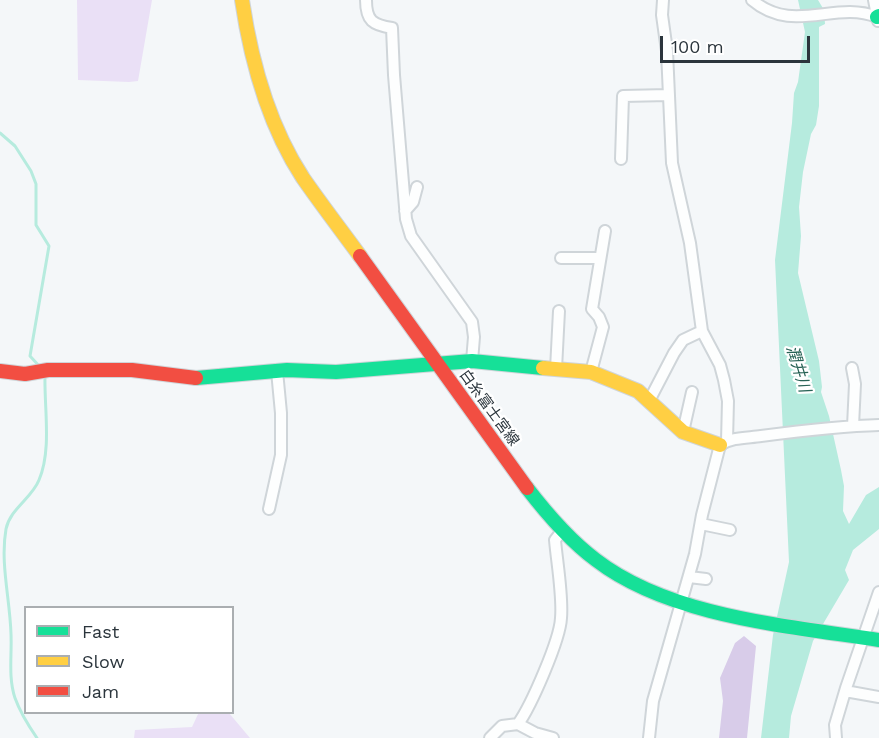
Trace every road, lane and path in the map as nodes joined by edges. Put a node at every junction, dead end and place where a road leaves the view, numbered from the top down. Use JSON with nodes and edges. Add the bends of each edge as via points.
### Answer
{"nodes":[{"id":1,"x":242,"y":0,"type":"edge"},
{"id":2,"x":366,"y":0,"type":"edge"},
{"id":3,"x":663,"y":0,"type":"edge"},
{"id":4,"x":752,"y":0,"type":"edge"},
{"id":5,"x":874,"y":0,"type":"edge"},
{"id":6,"x":878,"y":19,"type":"edge"},
{"id":7,"x":668,"y":95,"type":"junction"},
{"id":8,"x":621,"y":159,"type":"dead end"},
{"id":9,"x":417,"y":187,"type":"dead end"},
{"id":10,"x":405,"y":210,"type":"junction"},
{"id":11,"x":605,"y":231,"type":"dead end"},
{"id":12,"x":561,"y":258,"type":"dead end"},
{"id":13,"x":600,"y":258,"type":"junction"},
{"id":14,"x":559,"y":311,"type":"dead end"},
{"id":15,"x":702,"y":331,"type":"junction"},
{"id":16,"x":472,"y":361,"type":"junction"},
{"id":17,"x":437,"y":364,"type":"junction"},
{"id":18,"x":852,"y":368,"type":"dead end"},
{"id":19,"x":556,"y":369,"type":"junction"},
{"id":20,"x":0,"y":371,"type":"edge"},
{"id":21,"x":277,"y":371,"type":"junction"},
{"id":22,"x":591,"y":372,"type":"junction"},
{"id":23,"x":692,"y":392,"type":"dead end"},
{"id":24,"x":650,"y":401,"type":"junction"},
{"id":25,"x":879,"y":425,"type":"edge"},
{"id":26,"x":853,"y":426,"type":"junction"},
{"id":27,"x":683,"y":432,"type":"junction"},
{"id":28,"x":723,"y":443,"type":"junction"},
{"id":29,"x":269,"y":509,"type":"dead end"},
{"id":30,"x":701,"y":524,"type":"junction"},
{"id":31,"x":730,"y":530,"type":"dead end"},
{"id":32,"x":562,"y":531,"type":"junction"},
{"id":33,"x":689,"y":577,"type":"junction"},
{"id":34,"x":706,"y":579,"type":"dead end"},
{"id":35,"x":879,"y":592,"type":"edge"},
{"id":36,"x":682,"y":603,"type":"junction"},
{"id":37,"x":860,"y":637,"type":"junction"},
{"id":38,"x":879,"y":640,"type":"edge"},
{"id":39,"x":845,"y":691,"type":"junction"},
{"id":40,"x":879,"y":697,"type":"edge"},
{"id":41,"x":518,"y":724,"type":"junction"},
{"id":42,"x":490,"y":738,"type":"edge"},
{"id":43,"x":554,"y":738,"type":"edge"},
{"id":44,"x":649,"y":738,"type":"edge"},
{"id":45,"x":836,"y":738,"type":"edge"}],
"edges":[{"from":1,"to":17,"type":"main road","name":"白糸富士宮線","via":[[257,75],[281,138],[302,176]]},
{"from":2,"to":10,"type":"street","via":[[366,12],[372,21],[392,28]]},
{"from":3,"to":7,"type":"street"},
{"from":4,"to":6,"type":"street","via":[[777,15],[863,12]]},
{"from":5,"to":6,"type":"street"},
{"from":7,"to":8,"type":"street","via":[[623,96]]},
{"from":7,"to":15,"type":"street","via":[[672,163],[690,243]]},
{"from":9,"to":10,"type":"street","via":[[413,202]]},
{"from":10,"to":16,"type":"street","via":[[411,236],[472,322]]},
{"from":11,"to":13,"type":"street"},
{"from":12,"to":13,"type":"street"},
{"from":13,"to":22,"type":"street","via":[[592,309],[603,327]]},
{"from":14,"to":19,"type":"street"},
{"from":15,"to":24,"type":"street","via":[[683,340]]},
{"from":15,"to":28,"type":"street","via":[[720,365],[728,401]]},
{"from":16,"to":17,"type":"main road"},
{"from":16,"to":19,"type":"main road"},
{"from":17,"to":21,"type":"main road","via":[[336,372]]},
{"from":17,"to":32,"type":"main road","name":"白糸富士宮線"},
{"from":18,"to":26,"type":"street"},
{"from":19,"to":22,"type":"main road"},
{"from":20,"to":21,"type":"main road","via":[[25,374],[132,369],[202,379]]},
{"from":21,"to":29,"type":"street","via":[[281,454]]},
{"from":22,"to":24,"type":"main road","via":[[638,391]]},
{"from":23,"to":27,"type":"street"},
{"from":24,"to":27,"type":"main road"},
{"from":25,"to":26,"type":"street"},
{"from":26,"to":28,"type":"street"},
{"from":27,"to":28,"type":"main road"},
{"from":28,"to":30,"type":"street"},
{"from":30,"to":31,"type":"street"},
{"from":30,"to":33,"type":"street","via":[[691,552]]},
{"from":32,"to":36,"type":"main road","name":"白糸富士宮線","via":[[618,576]]},
{"from":32,"to":41,"type":"street","via":[[555,540],[561,619],[554,646]]},
{"from":33,"to":34,"type":"street"},
{"from":33,"to":36,"type":"street"},
{"from":35,"to":37,"type":"street"},
{"from":36,"to":37,"type":"main road","name":"白糸富士宮線"},
{"from":36,"to":44,"type":"street","via":[[653,701]]},
{"from":37,"to":38,"type":"main road","name":"白糸富士宮線"},
{"from":37,"to":39,"type":"street"},
{"from":39,"to":40,"type":"street"},
{"from":39,"to":45,"type":"street","via":[[835,725]]},
{"from":41,"to":42,"type":"street","via":[[502,726]]},
{"from":41,"to":43,"type":"street"}]}
